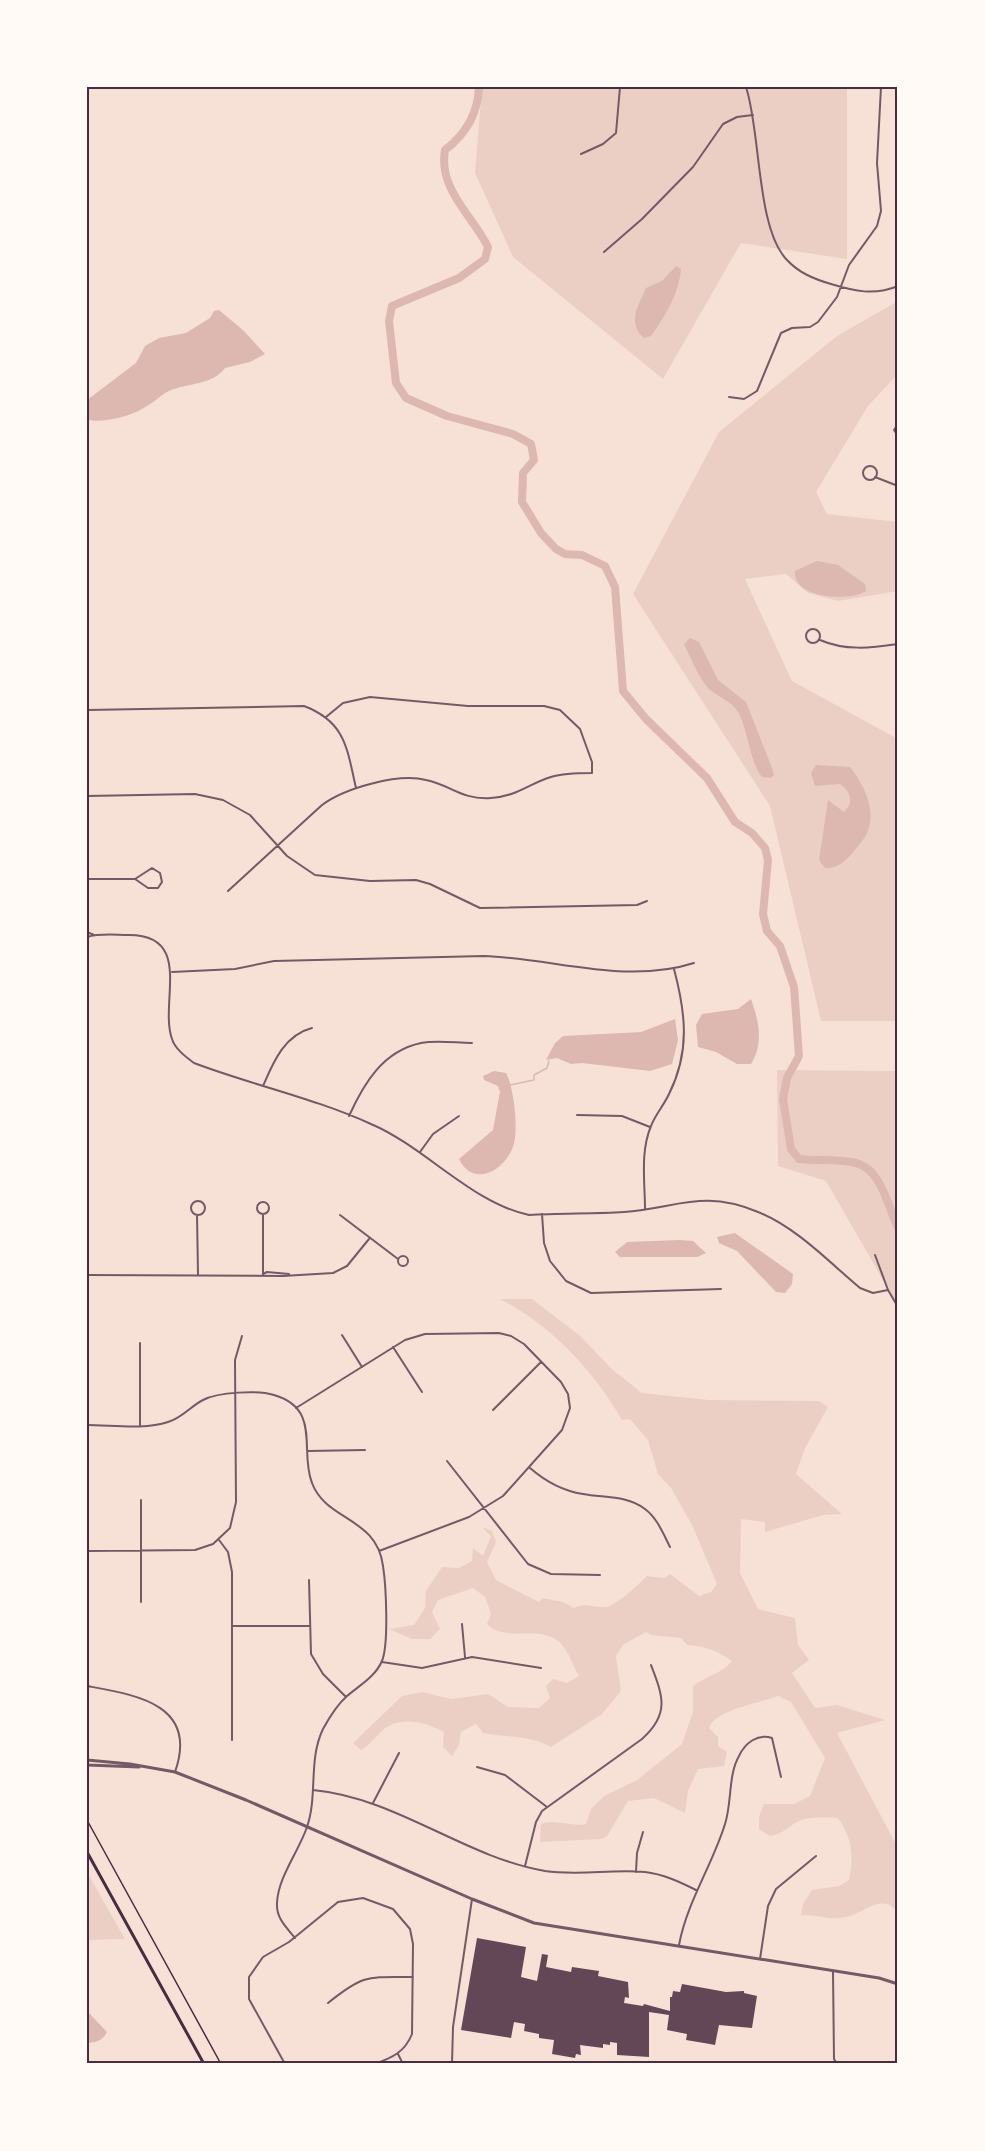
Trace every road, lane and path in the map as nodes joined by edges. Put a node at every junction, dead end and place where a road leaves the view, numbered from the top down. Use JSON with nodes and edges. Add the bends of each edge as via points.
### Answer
{"nodes":[{"id":1,"x":620,"y":87,"type":"edge"},
{"id":2,"x":746,"y":87,"type":"edge"},
{"id":3,"x":880,"y":87,"type":"edge"},
{"id":4,"x":753,"y":114,"type":"junction"},
{"id":5,"x":580,"y":154,"type":"dead end"},
{"id":6,"x":604,"y":252,"type":"dead end"},
{"id":7,"x":840,"y":286,"type":"junction"},
{"id":8,"x":898,"y":286,"type":"edge"},
{"id":9,"x":729,"y":397,"type":"dead end"},
{"id":10,"x":898,"y":424,"type":"edge"},
{"id":11,"x":898,"y":436,"type":"edge"},
{"id":12,"x":875,"y":477,"type":"junction"},
{"id":13,"x":898,"y":486,"type":"edge"},
{"id":14,"x":820,"y":640,"type":"junction"},
{"id":15,"x":898,"y":644,"type":"edge"},
{"id":16,"x":87,"y":710,"type":"edge"},
{"id":17,"x":326,"y":717,"type":"junction"},
{"id":18,"x":356,"y":789,"type":"junction"},
{"id":19,"x":87,"y":796,"type":"edge"},
{"id":20,"x":278,"y":845,"type":"junction"},
{"id":21,"x":87,"y":879,"type":"edge"},
{"id":22,"x":135,"y":879,"type":"junction"},
{"id":23,"x":228,"y":891,"type":"dead end"},
{"id":24,"x":647,"y":901,"type":"dead end"},
{"id":25,"x":87,"y":932,"type":"edge"},
{"id":26,"x":94,"y":935,"type":"junction"},
{"id":27,"x":87,"y":937,"type":"edge"},
{"id":28,"x":694,"y":963,"type":"dead end"},
{"id":29,"x":674,"y":969,"type":"junction"},
{"id":30,"x":171,"y":972,"type":"junction"},
{"id":31,"x":312,"y":1028,"type":"dead end"},
{"id":32,"x":472,"y":1043,"type":"dead end"},
{"id":33,"x":262,"y":1086,"type":"junction"},
{"id":34,"x":577,"y":1115,"type":"dead end"},
{"id":35,"x":349,"y":1116,"type":"junction"},
{"id":36,"x":459,"y":1116,"type":"dead end"},
{"id":37,"x":650,"y":1127,"type":"junction"},
{"id":38,"x":420,"y":1152,"type":"junction"},
{"id":39,"x":645,"y":1209,"type":"junction"},
{"id":40,"x":262,"y":1214,"type":"junction"},
{"id":41,"x":542,"y":1214,"type":"junction"},
{"id":42,"x":197,"y":1215,"type":"junction"},
{"id":43,"x":340,"y":1215,"type":"dead end"},
{"id":44,"x":369,"y":1239,"type":"junction"},
{"id":45,"x":875,"y":1255,"type":"dead end"},
{"id":46,"x":398,"y":1259,"type":"dead end"},
{"id":47,"x":198,"y":1274,"type":"junction"},
{"id":48,"x":263,"y":1274,"type":"junction"},
{"id":49,"x":87,"y":1275,"type":"edge"},
{"id":50,"x":721,"y":1289,"type":"dead end"},
{"id":51,"x":888,"y":1290,"type":"junction"},
{"id":52,"x":898,"y":1307,"type":"edge"},
{"id":53,"x":342,"y":1335,"type":"dead end"},
{"id":54,"x":242,"y":1336,"type":"dead end"},
{"id":55,"x":140,"y":1343,"type":"dead end"},
{"id":56,"x":393,"y":1347,"type":"junction"},
{"id":57,"x":541,"y":1362,"type":"junction"},
{"id":58,"x":362,"y":1367,"type":"junction"},
{"id":59,"x":422,"y":1392,"type":"dead end"},
{"id":60,"x":235,"y":1394,"type":"junction"},
{"id":61,"x":296,"y":1408,"type":"junction"},
{"id":62,"x":493,"y":1410,"type":"dead end"},
{"id":63,"x":87,"y":1425,"type":"edge"},
{"id":64,"x":140,"y":1425,"type":"junction"},
{"id":65,"x":364,"y":1450,"type":"dead end"},
{"id":66,"x":308,"y":1451,"type":"junction"},
{"id":67,"x":447,"y":1461,"type":"dead end"},
{"id":68,"x":530,"y":1468,"type":"junction"},
{"id":69,"x":141,"y":1500,"type":"dead end"},
{"id":70,"x":484,"y":1509,"type":"junction"},
{"id":71,"x":219,"y":1540,"type":"junction"},
{"id":72,"x":670,"y":1547,"type":"dead end"},
{"id":73,"x":141,"y":1550,"type":"junction"},
{"id":74,"x":87,"y":1551,"type":"edge"},
{"id":75,"x":379,"y":1551,"type":"junction"},
{"id":76,"x":600,"y":1575,"type":"dead end"},
{"id":77,"x":309,"y":1580,"type":"dead end"},
{"id":78,"x":141,"y":1602,"type":"dead end"},
{"id":79,"x":462,"y":1624,"type":"dead end"},
{"id":80,"x":232,"y":1626,"type":"junction"},
{"id":81,"x":309,"y":1626,"type":"junction"},
{"id":82,"x":465,"y":1657,"type":"junction"},
{"id":83,"x":382,"y":1662,"type":"junction"},
{"id":84,"x":651,"y":1665,"type":"dead end"},
{"id":85,"x":541,"y":1668,"type":"dead end"},
{"id":86,"x":87,"y":1686,"type":"edge"},
{"id":87,"x":346,"y":1697,"type":"junction"},
{"id":88,"x":232,"y":1740,"type":"dead end"},
{"id":89,"x":399,"y":1753,"type":"dead end"},
{"id":90,"x":87,"y":1760,"type":"edge"},
{"id":91,"x":87,"y":1765,"type":"edge"},
{"id":92,"x":148,"y":1767,"type":"junction"},
{"id":93,"x":477,"y":1767,"type":"dead end"},
{"id":94,"x":175,"y":1772,"type":"junction"},
{"id":95,"x":782,"y":1777,"type":"dead end"},
{"id":96,"x":313,"y":1790,"type":"junction"},
{"id":97,"x":373,"y":1803,"type":"junction"},
{"id":98,"x":547,"y":1807,"type":"junction"},
{"id":99,"x":87,"y":1820,"type":"edge"},
{"id":100,"x":307,"y":1827,"type":"junction"},
{"id":101,"x":643,"y":1832,"type":"dead end"},
{"id":102,"x":87,"y":1852,"type":"edge"},
{"id":103,"x":816,"y":1856,"type":"dead end"},
{"id":104,"x":87,"y":1858,"type":"edge"},
{"id":105,"x":92,"y":1864,"type":"junction"},
{"id":106,"x":525,"y":1866,"type":"junction"},
{"id":107,"x":636,"y":1872,"type":"junction"},
{"id":108,"x":696,"y":1890,"type":"junction"},
{"id":109,"x":472,"y":1899,"type":"junction"},
{"id":110,"x":295,"y":1938,"type":"junction"},
{"id":111,"x":679,"y":1945,"type":"junction"},
{"id":112,"x":760,"y":1959,"type":"junction"},
{"id":113,"x":832,"y":1971,"type":"junction"},
{"id":114,"x":413,"y":1977,"type":"junction"},
{"id":115,"x":898,"y":1984,"type":"edge"},
{"id":116,"x":328,"y":2004,"type":"dead end"},
{"id":117,"x":398,"y":2054,"type":"junction"},
{"id":118,"x":836,"y":2062,"type":"dead end"},
{"id":119,"x":204,"y":2064,"type":"edge"},
{"id":120,"x":221,"y":2064,"type":"edge"},
{"id":121,"x":285,"y":2064,"type":"edge"},
{"id":122,"x":374,"y":2064,"type":"edge"},
{"id":123,"x":403,"y":2064,"type":"edge"},
{"id":124,"x":452,"y":2064,"type":"edge"}],
"edges":[{"from":1,"to":5,"type":"street","via":[[616,133]]},
{"from":2,"to":4,"type":"street"},
{"from":3,"to":7,"type":"street","via":[[877,163],[881,211],[877,226],[849,265]]},
{"from":4,"to":6,"type":"street","via":[[723,124],[693,167]]},
{"from":4,"to":7,"type":"street","via":[[774,241],[786,260],[815,279]]},
{"from":7,"to":8,"type":"street","via":[[869,292]]},
{"from":7,"to":9,"type":"street","via":[[837,297],[818,322],[810,327],[792,328],[777,337],[758,391],[744,399]]},
{"from":10,"to":11,"type":"street","via":[[894,430]]},
{"from":12,"to":12,"type":"street","via":[[874,467],[863,469],[864,478]]},
{"from":12,"to":13,"type":"street"},
{"from":14,"to":14,"type":"street","via":[[818,631],[807,632],[809,642]]},
{"from":14,"to":15,"type":"street","via":[[855,649]]},
{"from":16,"to":17,"type":"street","via":[[291,705],[304,706]]},
{"from":17,"to":18,"type":"street","via":[[346,744]]},
{"from":17,"to":18,"type":"street","via":[[343,703],[370,697],[468,706],[544,706],[560,710],[580,729],[592,762],[592,773],[552,777],[515,795],[490,798],[454,793],[427,780],[402,778]]},
{"from":18,"to":20,"type":"street","via":[[330,799]]},
{"from":19,"to":20,"type":"street","via":[[208,796],[250,815]]},
{"from":20,"to":23,"type":"street"},
{"from":20,"to":24,"type":"street","via":[[315,875],[370,881],[416,880],[480,908],[637,905]]},
{"from":21,"to":22,"type":"street"},
{"from":22,"to":22,"type":"street","via":[[148,888],[158,888],[162,882],[160,873],[152,868]]},
{"from":25,"to":26,"type":"street"},
{"from":26,"to":27,"type":"street"},
{"from":26,"to":30,"type":"street","via":[[150,936],[167,957]]},
{"from":28,"to":29,"type":"street"},
{"from":29,"to":30,"type":"street","via":[[596,971],[515,957],[484,957],[274,961],[235,969]]},
{"from":29,"to":37,"type":"street","via":[[686,1021],[683,1058],[669,1095]]},
{"from":30,"to":33,"type":"street","via":[[172,1039],[184,1056]]},
{"from":31,"to":33,"type":"street","via":[[292,1038],[282,1049]]},
{"from":32,"to":35,"type":"street","via":[[423,1042],[405,1048],[381,1064],[364,1083]]},
{"from":33,"to":35,"type":"street"},
{"from":34,"to":37,"type":"street","via":[[622,1116]]},
{"from":35,"to":38,"type":"street","via":[[372,1124]]},
{"from":36,"to":38,"type":"street","via":[[433,1134]]},
{"from":37,"to":39,"type":"street","via":[[644,1155]]},
{"from":38,"to":41,"type":"street","via":[[514,1212]]},
{"from":39,"to":41,"type":"street"},
{"from":39,"to":51,"type":"street","via":[[699,1200],[723,1201],[759,1212],[786,1227],[860,1288],[873,1293]]},
{"from":40,"to":40,"type":"street","via":[[257,1207],[264,1201],[270,1207]]},
{"from":40,"to":48,"type":"street"},
{"from":41,"to":50,"type":"street","via":[[550,1260],[566,1281],[591,1293]]},
{"from":42,"to":42,"type":"street","via":[[205,1209],[199,1201],[191,1207]]},
{"from":42,"to":47,"type":"street"},
{"from":43,"to":44,"type":"street"},
{"from":44,"to":46,"type":"street"},
{"from":44,"to":48,"type":"street","via":[[347,1266],[333,1273]]},
{"from":45,"to":51,"type":"street"},
{"from":47,"to":48,"type":"street"},
{"from":47,"to":49,"type":"street"},
{"from":51,"to":52,"type":"street"},
{"from":53,"to":58,"type":"street"},
{"from":54,"to":60,"type":"street","via":[[236,1354]]},
{"from":55,"to":64,"type":"street"},
{"from":56,"to":57,"type":"street","via":[[425,1334],[499,1333],[518,1339]]},
{"from":56,"to":58,"type":"street"},
{"from":56,"to":59,"type":"street"},
{"from":57,"to":62,"type":"street"},
{"from":57,"to":68,"type":"street","via":[[565,1388],[570,1408],[562,1430]]},
{"from":58,"to":61,"type":"street"},
{"from":60,"to":61,"type":"street","via":[[274,1395]]},
{"from":60,"to":64,"type":"street","via":[[205,1399],[170,1422]]},
{"from":60,"to":71,"type":"street","via":[[236,1510],[230,1528]]},
{"from":61,"to":66,"type":"street","via":[[306,1427]]},
{"from":63,"to":64,"type":"street"},
{"from":65,"to":66,"type":"street"},
{"from":66,"to":75,"type":"street","via":[[310,1478],[319,1496],[366,1530]]},
{"from":67,"to":70,"type":"street"},
{"from":68,"to":70,"type":"street"},
{"from":68,"to":72,"type":"street","via":[[568,1490],[618,1497],[640,1506],[657,1522]]},
{"from":69,"to":73,"type":"street"},
{"from":70,"to":75,"type":"street"},
{"from":70,"to":76,"type":"street","via":[[522,1558],[535,1568],[551,1574]]},
{"from":71,"to":73,"type":"street","via":[[195,1550]]},
{"from":71,"to":80,"type":"street","via":[[231,1565]]},
{"from":73,"to":74,"type":"street"},
{"from":73,"to":78,"type":"street"},
{"from":75,"to":83,"type":"street","via":[[384,1568]]},
{"from":77,"to":81,"type":"street"},
{"from":79,"to":82,"type":"street"},
{"from":80,"to":81,"type":"street"},
{"from":80,"to":88,"type":"street"},
{"from":81,"to":87,"type":"street","via":[[309,1647],[314,1660]]},
{"from":82,"to":83,"type":"street","via":[[422,1668]]},
{"from":82,"to":85,"type":"street"},
{"from":83,"to":87,"type":"street","via":[[372,1676]]},
{"from":84,"to":98,"type":"street","via":[[663,1699],[650,1732]]},
{"from":86,"to":94,"type":"street","via":[[140,1696],[163,1710],[172,1721],[180,1744]]},
{"from":87,"to":96,"type":"street","via":[[319,1740]]},
{"from":89,"to":97,"type":"street"},
{"from":90,"to":92,"type":"street"},
{"from":91,"to":92,"type":"street"},
{"from":92,"to":94,"type":"street"},
{"from":93,"to":98,"type":"street","via":[[505,1774]]},
{"from":94,"to":100,"type":"street"},
{"from":95,"to":108,"type":"street","via":[[772,1738],[762,1736],[747,1744],[737,1760],[724,1829]]},
{"from":96,"to":97,"type":"street"},
{"from":96,"to":100,"type":"street"},
{"from":97,"to":106,"type":"street"},
{"from":98,"to":106,"type":"street","via":[[536,1822]]},
{"from":99,"to":120,"type":"path"},
{"from":100,"to":109,"type":"street"},
{"from":100,"to":110,"type":"street","via":[[277,1898],[281,1921]]},
{"from":101,"to":107,"type":"street"},
{"from":102,"to":105,"type":"main road"},
{"from":103,"to":112,"type":"street","via":[[776,1889],[768,1906]]},
{"from":104,"to":105,"type":"main road"},
{"from":105,"to":119,"type":"main road"},
{"from":106,"to":107,"type":"street","via":[[572,1874]]},
{"from":107,"to":108,"type":"street","via":[[664,1876]]},
{"from":108,"to":111,"type":"street"},
{"from":109,"to":111,"type":"street","via":[[534,1923]]},
{"from":109,"to":124,"type":"street","via":[[453,2027]]},
{"from":110,"to":114,"type":"street","via":[[338,1902],[369,1899],[393,1909],[408,1924],[413,1944]]},
{"from":110,"to":121,"type":"street","via":[[258,1961],[250,1972],[247,1987],[252,2004]]},
{"from":111,"to":112,"type":"street"},
{"from":112,"to":113,"type":"street"},
{"from":113,"to":115,"type":"street"},
{"from":113,"to":118,"type":"street"},
{"from":114,"to":116,"type":"street","via":[[365,1978]]},
{"from":114,"to":117,"type":"street","via":[[413,2029]]},
{"from":117,"to":122,"type":"street"},
{"from":117,"to":123,"type":"street"}]}
